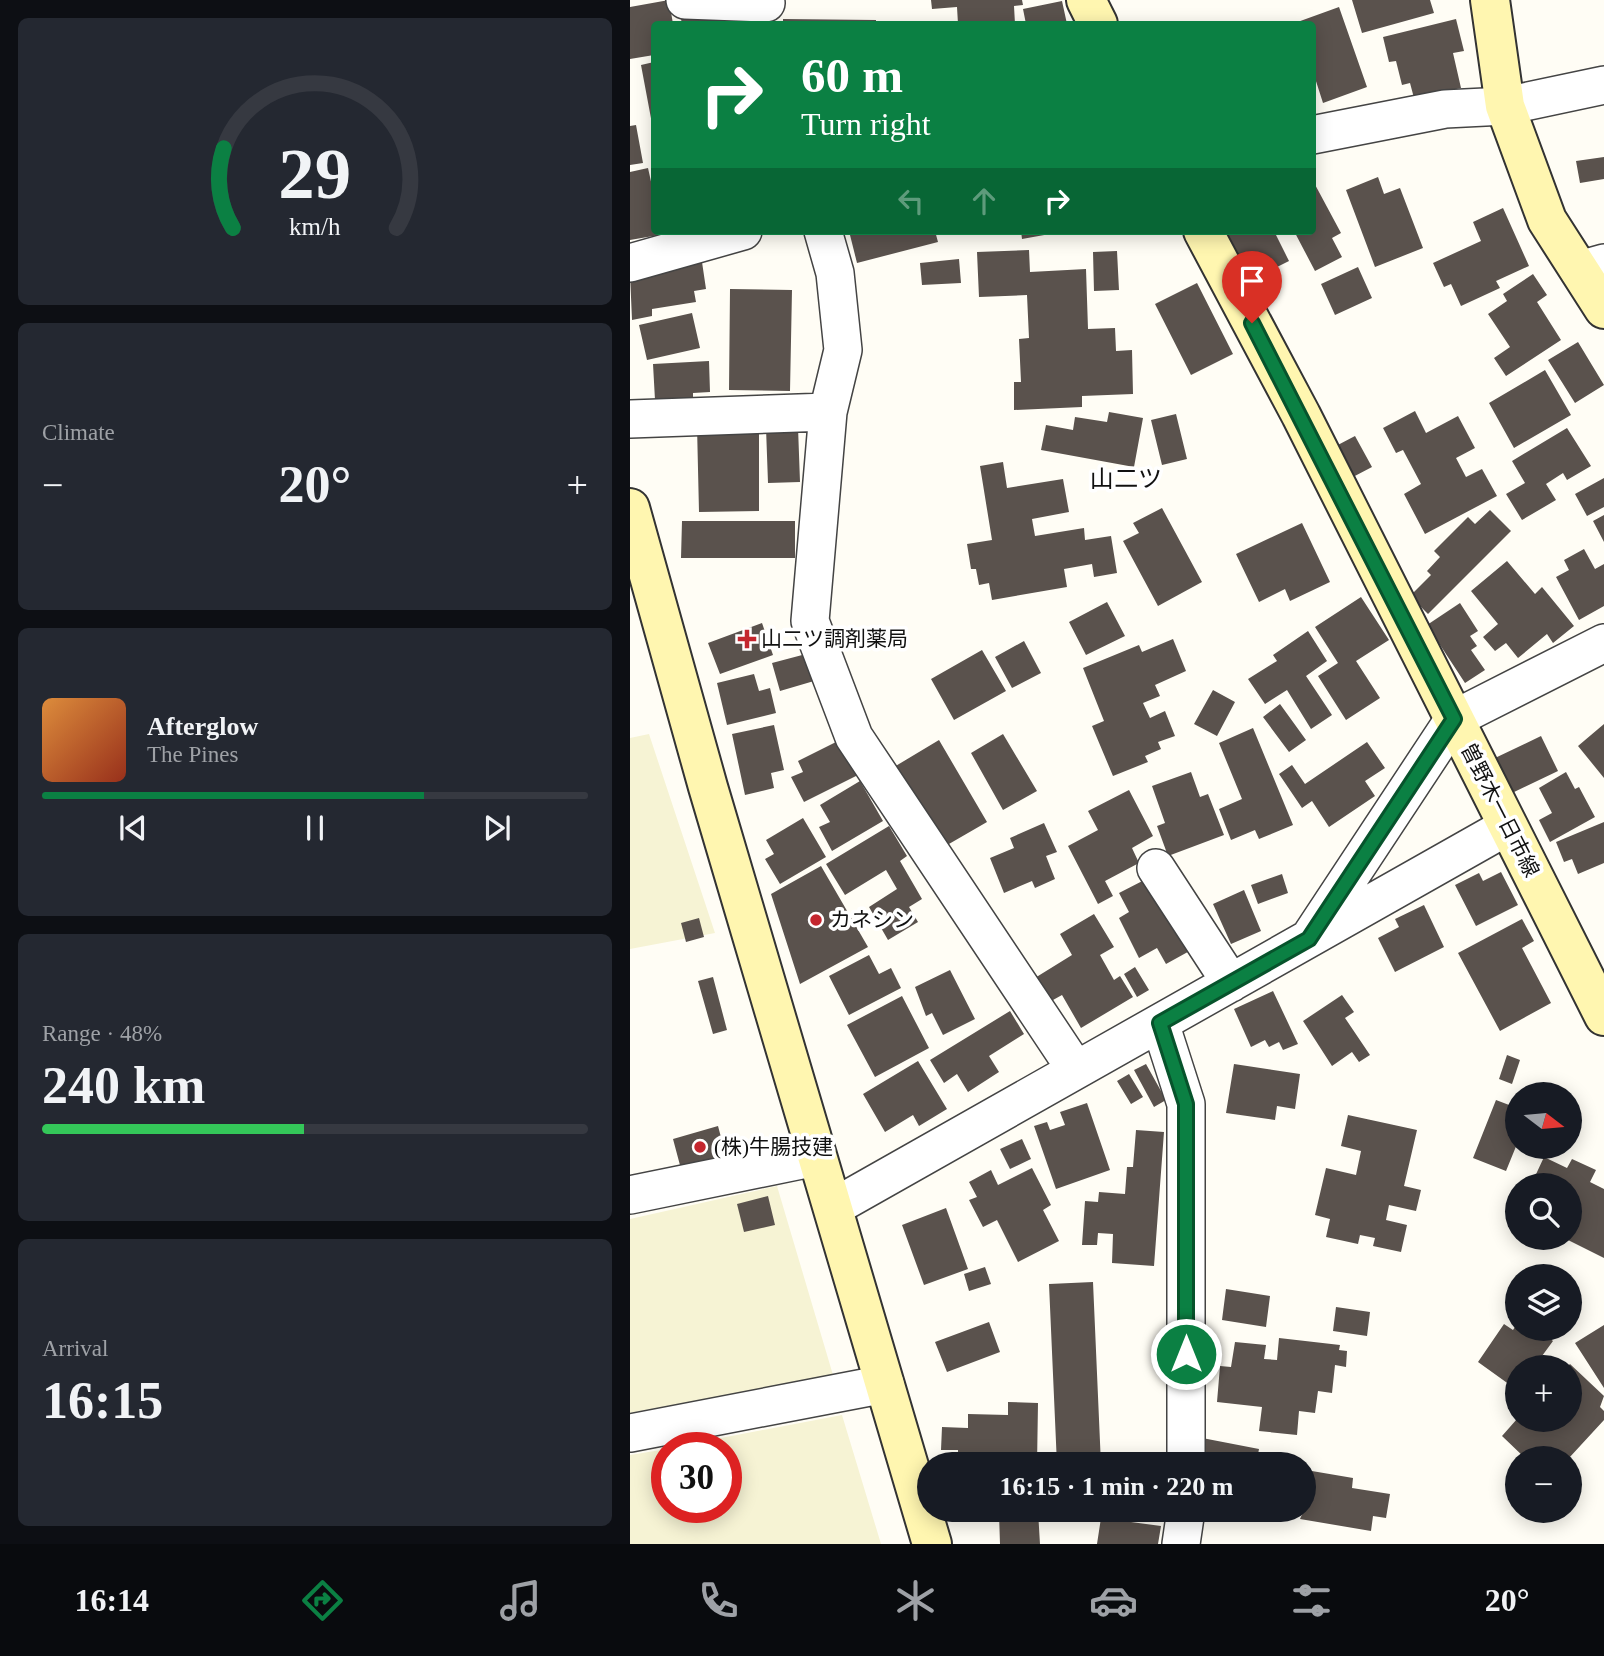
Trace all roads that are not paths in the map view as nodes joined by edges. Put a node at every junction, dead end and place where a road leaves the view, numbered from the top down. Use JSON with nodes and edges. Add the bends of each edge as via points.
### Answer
{"nodes":[{"id":1,"x":685,"y":0,"type":"edge"},
{"id":2,"x":1086,"y":0,"type":"edge"},
{"id":3,"x":1490,"y":0,"type":"edge"},
{"id":4,"x":767,"y":9,"type":"edge"},
{"id":5,"x":1096,"y":21,"type":"edge"},
{"id":6,"x":1604,"y":85,"type":"edge"},
{"id":7,"x":1505,"y":106,"type":"junction"},
{"id":8,"x":1316,"y":134,"type":"edge"},
{"id":9,"x":729,"y":235,"type":"edge"},
{"id":10,"x":824,"y":235,"type":"edge"},
{"id":11,"x":1205,"y":235,"type":"edge"},
{"id":12,"x":630,"y":263,"type":"edge"},
{"id":13,"x":1591,"y":266,"type":"edge"},
{"id":14,"x":1604,"y":309,"type":"edge"},
{"id":15,"x":828,"y":412,"type":"junction"},
{"id":16,"x":630,"y":419,"type":"edge"},
{"id":17,"x":630,"y":509,"type":"edge"},
{"id":18,"x":1604,"y":643,"type":"edge"},
{"id":19,"x":1454,"y":719,"type":"junction"},
{"id":20,"x":1508,"y":826,"type":"junction"},
{"id":21,"x":1156,"y":868,"type":"dead end"},
{"id":22,"x":1309,"y":939,"type":"junction"},
{"id":23,"x":1231,"y":983,"type":"junction"},
{"id":24,"x":1604,"y":1016,"type":"edge"},
{"id":25,"x":1160,"y":1023,"type":"junction"},
{"id":26,"x":1076,"y":1070,"type":"junction"},
{"id":27,"x":816,"y":1157,"type":"junction"},
{"id":28,"x":630,"y":1195,"type":"edge"},
{"id":29,"x":834,"y":1207,"type":"junction"},
{"id":30,"x":885,"y":1384,"type":"junction"},
{"id":31,"x":630,"y":1433,"type":"edge"},
{"id":32,"x":1186,"y":1452,"type":"edge"},
{"id":33,"x":1184,"y":1522,"type":"edge"},
{"id":34,"x":932,"y":1544,"type":"edge"},
{"id":35,"x":1181,"y":1544,"type":"edge"}],
"edges":[{"from":1,"to":4,"type":"street"},
{"from":2,"to":5,"type":"street"},
{"from":3,"to":7,"type":"street"},
{"from":6,"to":7,"type":"street"},
{"from":7,"to":8,"type":"street","via":[[1445,109]]},
{"from":7,"to":13,"type":"street","via":[[1547,220]]},
{"from":9,"to":12,"type":"street"},
{"from":10,"to":15,"type":"street","via":[[835,273],[843,350]]},
{"from":11,"to":19,"type":"street","name":"曽野木一日市線"},
{"from":13,"to":14,"type":"street"},
{"from":15,"to":16,"type":"street"},
{"from":15,"to":26,"type":"street","via":[[810,621],[854,737]]},
{"from":17,"to":27,"type":"street"},
{"from":18,"to":19,"type":"street"},
{"from":19,"to":20,"type":"street","name":"曽野木一日市線"},
{"from":19,"to":22,"type":"street"},
{"from":20,"to":22,"type":"street"},
{"from":20,"to":24,"type":"street","name":"曽野木一日市線"},
{"from":21,"to":23,"type":"street"},
{"from":22,"to":23,"type":"street"},
{"from":23,"to":25,"type":"street"},
{"from":25,"to":26,"type":"street"},
{"from":25,"to":32,"type":"street","via":[[1186,1104]]},
{"from":26,"to":29,"type":"street"},
{"from":27,"to":28,"type":"street"},
{"from":27,"to":29,"type":"street"},
{"from":29,"to":30,"type":"street"},
{"from":30,"to":31,"type":"street"},
{"from":30,"to":34,"type":"street"},
{"from":33,"to":35,"type":"street"}]}
